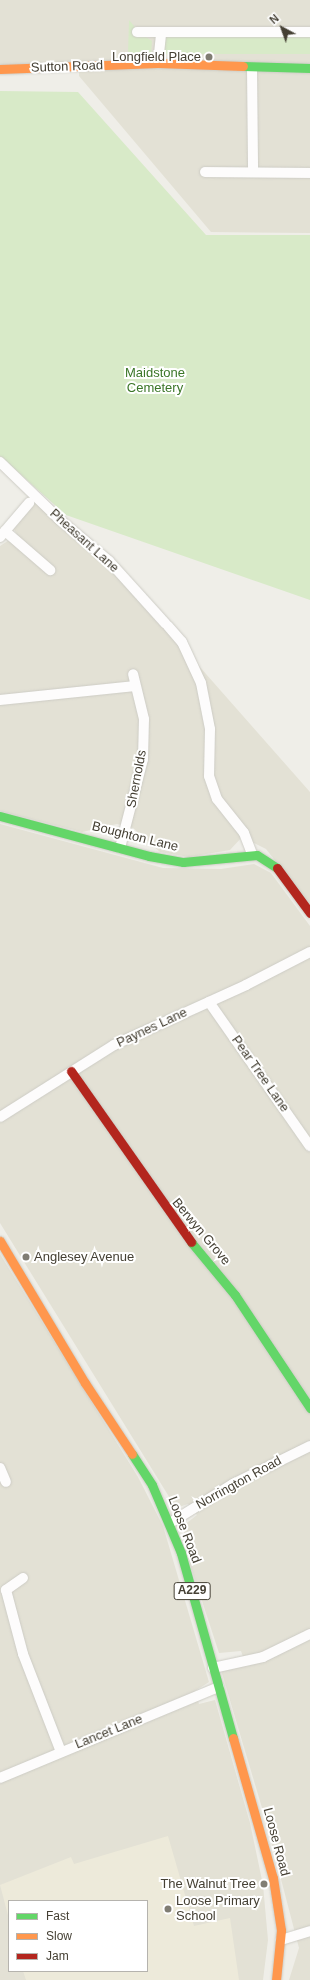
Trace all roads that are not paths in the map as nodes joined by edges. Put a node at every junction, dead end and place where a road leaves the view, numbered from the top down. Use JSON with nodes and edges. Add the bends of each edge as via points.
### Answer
{"nodes":[{"id":1,"x":137,"y":32,"type":"dead end"},
{"id":2,"x":161,"y":32,"type":"junction"},
{"id":3,"x":310,"y":32,"type":"edge"},
{"id":4,"x":158,"y":63,"type":"junction"},
{"id":5,"x":252,"y":68,"type":"junction"},
{"id":6,"x":310,"y":68,"type":"edge"},
{"id":7,"x":0,"y":69,"type":"edge"},
{"id":8,"x":205,"y":172,"type":"dead end"},
{"id":9,"x":253,"y":172,"type":"junction"},
{"id":10,"x":310,"y":173,"type":"edge"},
{"id":11,"x":0,"y":462,"type":"edge"},
{"id":12,"x":29,"y":503,"type":"dead end"},
{"id":13,"x":3,"y":534,"type":"edge"},
{"id":14,"x":50,"y":570,"type":"dead end"},
{"id":15,"x":133,"y":674,"type":"dead end"},
{"id":16,"x":135,"y":686,"type":"junction"},
{"id":17,"x":0,"y":700,"type":"edge"},
{"id":18,"x":0,"y":816,"type":"edge"},
{"id":19,"x":120,"y":848,"type":"junction"},
{"id":20,"x":252,"y":854,"type":"junction"},
{"id":21,"x":310,"y":913,"type":"edge"},
{"id":22,"x":310,"y":952,"type":"edge"},
{"id":23,"x":209,"y":1002,"type":"junction"},
{"id":24,"x":71,"y":1071,"type":"junction"},
{"id":25,"x":0,"y":1117,"type":"edge"},
{"id":26,"x":310,"y":1146,"type":"edge"},
{"id":27,"x":0,"y":1241,"type":"edge"},
{"id":28,"x":310,"y":1408,"type":"edge"},
{"id":29,"x":310,"y":1446,"type":"edge"},
{"id":30,"x":0,"y":1468,"type":"edge"},
{"id":31,"x":6,"y":1482,"type":"dead end"},
{"id":32,"x":170,"y":1523,"type":"junction"},
{"id":33,"x":23,"y":1578,"type":"dead end"},
{"id":34,"x":310,"y":1634,"type":"edge"},
{"id":35,"x":213,"y":1668,"type":"junction"},
{"id":36,"x":219,"y":1687,"type":"junction"},
{"id":37,"x":61,"y":1752,"type":"junction"},
{"id":38,"x":0,"y":1778,"type":"edge"},
{"id":39,"x":310,"y":1931,"type":"edge"},
{"id":40,"x":281,"y":1940,"type":"junction"},
{"id":41,"x":276,"y":1980,"type":"edge"}],
"edges":[{"from":1,"to":2,"type":"street"},
{"from":2,"to":3,"type":"street"},
{"from":2,"to":4,"type":"street"},
{"from":4,"to":5,"type":"main road","name":"Sutton Road"},
{"from":4,"to":7,"type":"main road","name":"Sutton Road"},
{"from":5,"to":6,"type":"main road","name":"Sutton Road"},
{"from":5,"to":9,"type":"street"},
{"from":8,"to":9,"type":"street"},
{"from":9,"to":10,"type":"street"},
{"from":11,"to":20,"type":"street","name":"Pheasant Lane","via":[[60,520],[108,561],[182,642],[201,682],[210,729],[209,776],[216,799],[244,833]]},
{"from":12,"to":13,"type":"street"},
{"from":13,"to":14,"type":"street"},
{"from":15,"to":16,"type":"street","name":"Shernolds"},
{"from":16,"to":17,"type":"street"},
{"from":16,"to":19,"type":"street","name":"Shernolds","via":[[144,719],[143,759]]},
{"from":18,"to":19,"type":"main road","name":"Boughton Lane"},
{"from":19,"to":20,"type":"main road","name":"Boughton Lane","via":[[182,862]]},
{"from":20,"to":21,"type":"main road","via":[[263,857],[275,866]]},
{"from":22,"to":23,"type":"street","name":"Paynes Lane"},
{"from":23,"to":24,"type":"street","name":"Paynes Lane","via":[[114,1045]]},
{"from":23,"to":26,"type":"street","name":"Pear Tree Lane"},
{"from":24,"to":25,"type":"street","name":"Paynes Lane"},
{"from":24,"to":28,"type":"main road","name":"Berwyn Grove","via":[[178,1227],[235,1294]]},
{"from":27,"to":32,"type":"main road","name":"Loose Road","number":"A229","via":[[85,1383],[152,1485]]},
{"from":29,"to":32,"type":"street","name":"Norrington Road","via":[[233,1484]]},
{"from":30,"to":31,"type":"street"},
{"from":32,"to":35,"type":"main road","name":"Loose Road","number":"A229"},
{"from":33,"to":37,"type":"street","via":[[6,1590],[23,1654]]},
{"from":34,"to":35,"type":"street","via":[[263,1657]]},
{"from":35,"to":36,"type":"main road","name":"Loose Road","number":"A229"},
{"from":36,"to":37,"type":"street","name":"Lancet Lane"},
{"from":36,"to":40,"type":"main road","name":"Loose Road","number":"A229","via":[[273,1878],[279,1907]]},
{"from":37,"to":38,"type":"street","name":"Lancet Lane"},
{"from":39,"to":40,"type":"street"},
{"from":40,"to":41,"type":"main road","name":"Loose Road","number":"A229"}]}
